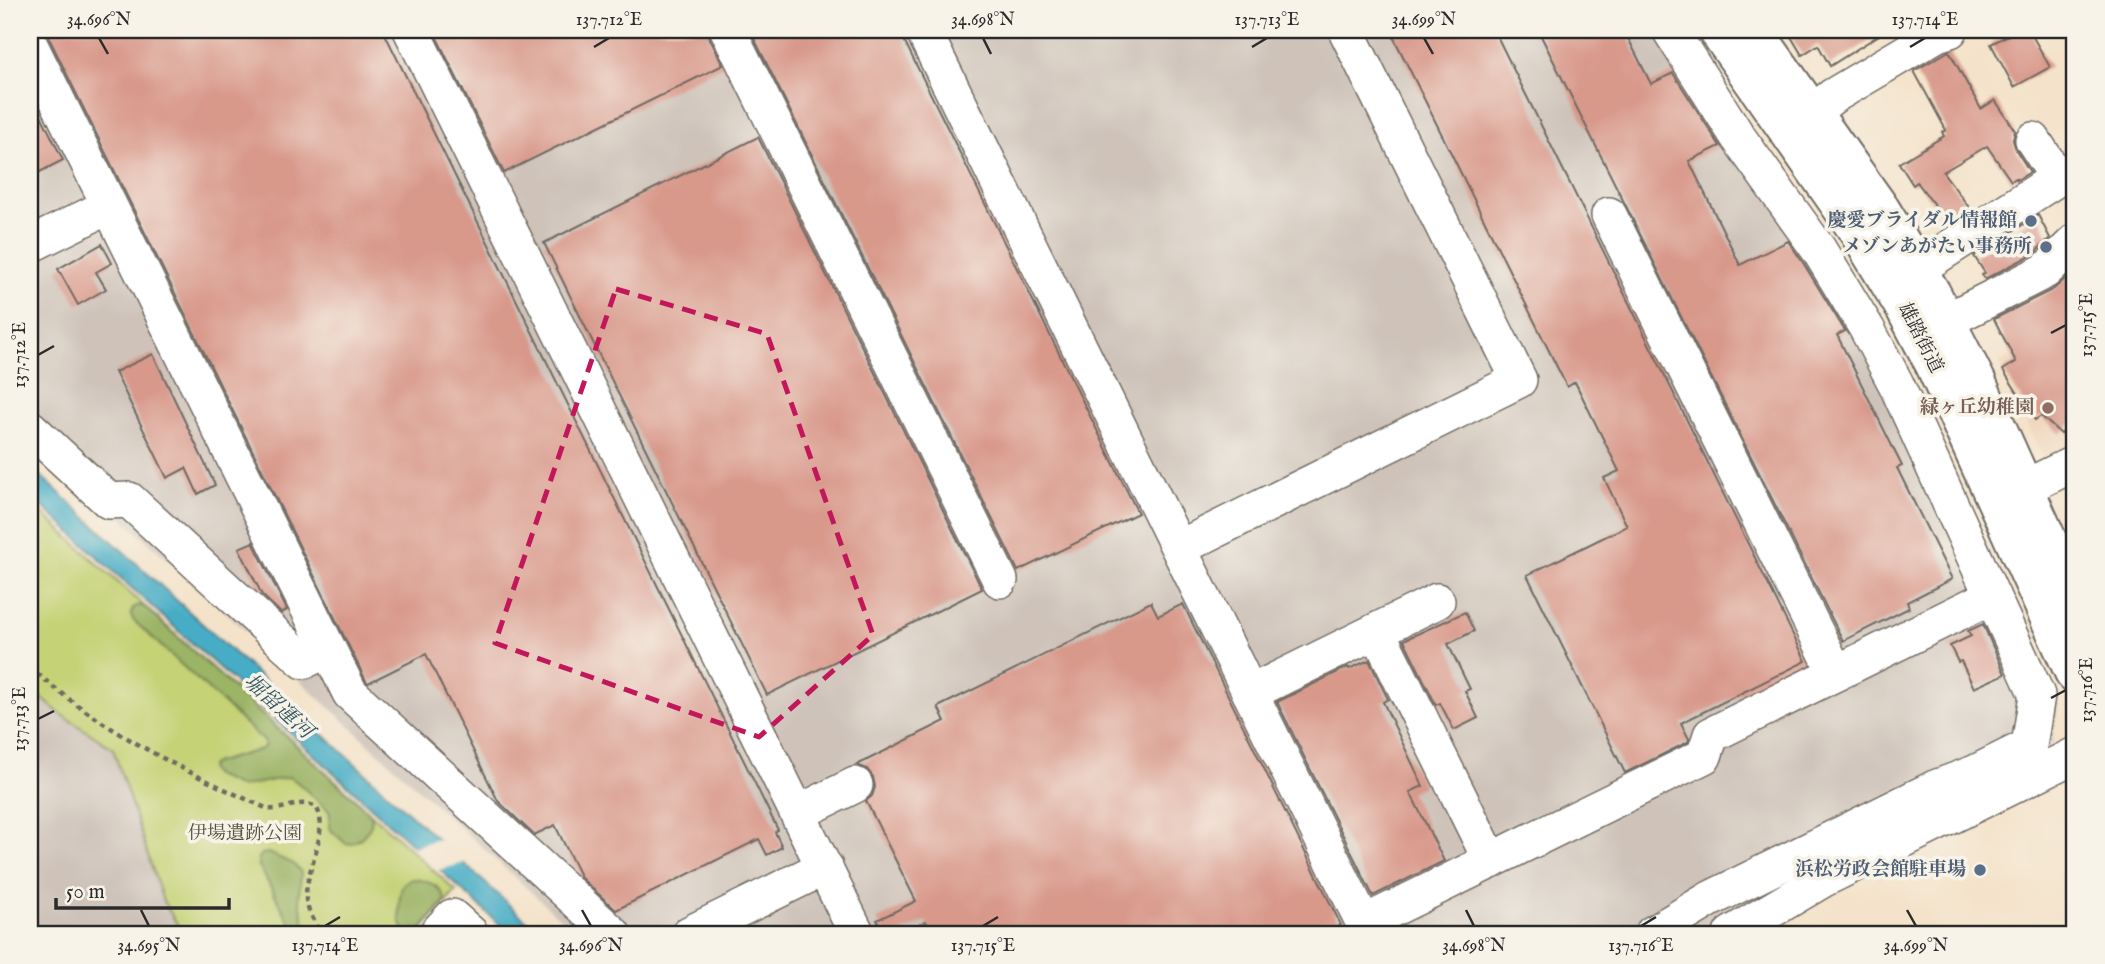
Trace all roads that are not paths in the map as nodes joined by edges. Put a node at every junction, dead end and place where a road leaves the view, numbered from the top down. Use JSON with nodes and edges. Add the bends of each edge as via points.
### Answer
{"nodes":[{"id":1,"x":411,"y":30,"type":"edge"},
{"id":2,"x":728,"y":30,"type":"edge"},
{"id":3,"x":923,"y":30,"type":"edge"},
{"id":4,"x":1346,"y":30,"type":"edge"},
{"id":5,"x":1670,"y":30,"type":"edge"},
{"id":6,"x":1717,"y":30,"type":"edge"},
{"id":7,"x":1753,"y":30,"type":"edge"},
{"id":8,"x":1950,"y":30,"type":"edge"},
{"id":9,"x":35,"y":67,"type":"edge"},
{"id":10,"x":1811,"y":113,"type":"junction"},
{"id":11,"x":2033,"y":140,"type":"dead end"},
{"id":12,"x":1806,"y":156,"type":"junction"},
{"id":13,"x":1772,"y":182,"type":"junction"},
{"id":14,"x":109,"y":206,"type":"junction"},
{"id":15,"x":1609,"y":215,"type":"dead end"},
{"id":16,"x":2075,"y":242,"type":"edge"},
{"id":17,"x":30,"y":245,"type":"edge"},
{"id":18,"x":1917,"y":269,"type":"junction"},
{"id":19,"x":1946,"y":321,"type":"junction"},
{"id":20,"x":30,"y":428,"type":"edge"},
{"id":21,"x":2075,"y":463,"type":"edge"},
{"id":22,"x":2024,"y":488,"type":"junction"},
{"id":23,"x":1179,"y":548,"type":"junction"},
{"id":24,"x":2066,"y":556,"type":"edge"},
{"id":25,"x":1000,"y":580,"type":"dead end"},
{"id":26,"x":1992,"y":596,"type":"junction"},
{"id":27,"x":1437,"y":601,"type":"dead end"},
{"id":28,"x":2075,"y":603,"type":"edge"},
{"id":29,"x":1377,"y":631,"type":"junction"},
{"id":30,"x":328,"y":649,"type":"junction"},
{"id":31,"x":1836,"y":673,"type":"junction"},
{"id":32,"x":2075,"y":674,"type":"edge"},
{"id":33,"x":1250,"y":693,"type":"junction"},
{"id":34,"x":2075,"y":755,"type":"edge"},
{"id":35,"x":855,"y":785,"type":"dead end"},
{"id":36,"x":798,"y":813,"type":"junction"},
{"id":37,"x":1490,"y":861,"type":"junction"},
{"id":38,"x":825,"y":867,"type":"junction"},
{"id":39,"x":1366,"y":929,"type":"edge"},
{"id":40,"x":436,"y":934,"type":"edge"},
{"id":41,"x":471,"y":934,"type":"edge"},
{"id":42,"x":613,"y":934,"type":"edge"},
{"id":43,"x":689,"y":934,"type":"edge"},
{"id":44,"x":858,"y":934,"type":"edge"},
{"id":45,"x":1652,"y":934,"type":"edge"},
{"id":46,"x":1731,"y":934,"type":"edge"}],
"edges":[{"from":1,"to":36,"type":"street"},
{"from":2,"to":25,"type":"street"},
{"from":3,"to":23,"type":"street"},
{"from":4,"to":23,"type":"street","via":[[1519,380]]},
{"from":5,"to":13,"type":"street"},
{"from":6,"to":12,"type":"main road","name":"雄踏街道"},
{"from":7,"to":10,"type":"main road","name":"雄踏街道"},
{"from":8,"to":10,"type":"street"},
{"from":9,"to":14,"type":"street"},
{"from":10,"to":18,"type":"main road","name":"雄踏街道"},
{"from":11,"to":18,"type":"street","via":[[2058,178]]},
{"from":12,"to":13,"type":"street"},
{"from":12,"to":32,"type":"main road","name":"雄踏街道","via":[[1873,253],[1920,336]]},
{"from":13,"to":26,"type":"street","via":[[1836,276],[1882,356]]},
{"from":14,"to":17,"type":"street"},
{"from":14,"to":30,"type":"street"},
{"from":15,"to":31,"type":"street"},
{"from":16,"to":19,"type":"street","via":[[2045,271]]},
{"from":18,"to":19,"type":"main road","name":"雄踏街道"},
{"from":19,"to":22,"type":"main road","name":"雄踏街道"},
{"from":20,"to":30,"type":"street","via":[[109,501],[128,500],[304,661]]},
{"from":21,"to":22,"type":"street"},
{"from":22,"to":24,"type":"main road","name":"雄踏街道"},
{"from":23,"to":33,"type":"street"},
{"from":24,"to":28,"type":"main road","name":"雄踏街道"},
{"from":26,"to":31,"type":"street"},
{"from":26,"to":45,"type":"street","via":[[2037,695],[2029,746],[1710,899]]},
{"from":27,"to":29,"type":"street"},
{"from":29,"to":33,"type":"street"},
{"from":29,"to":37,"type":"street"},
{"from":30,"to":42,"type":"street","via":[[350,694]]},
{"from":31,"to":37,"type":"street","via":[[1711,735],[1704,756]]},
{"from":33,"to":39,"type":"street"},
{"from":34,"to":46,"type":"street","via":[[1824,879]]},
{"from":35,"to":36,"type":"street"},
{"from":36,"to":38,"type":"street"},
{"from":37,"to":39,"type":"street"},
{"from":38,"to":43,"type":"street"},
{"from":38,"to":44,"type":"street"},
{"from":40,"to":41,"type":"street","via":[[452,917]]}]}
